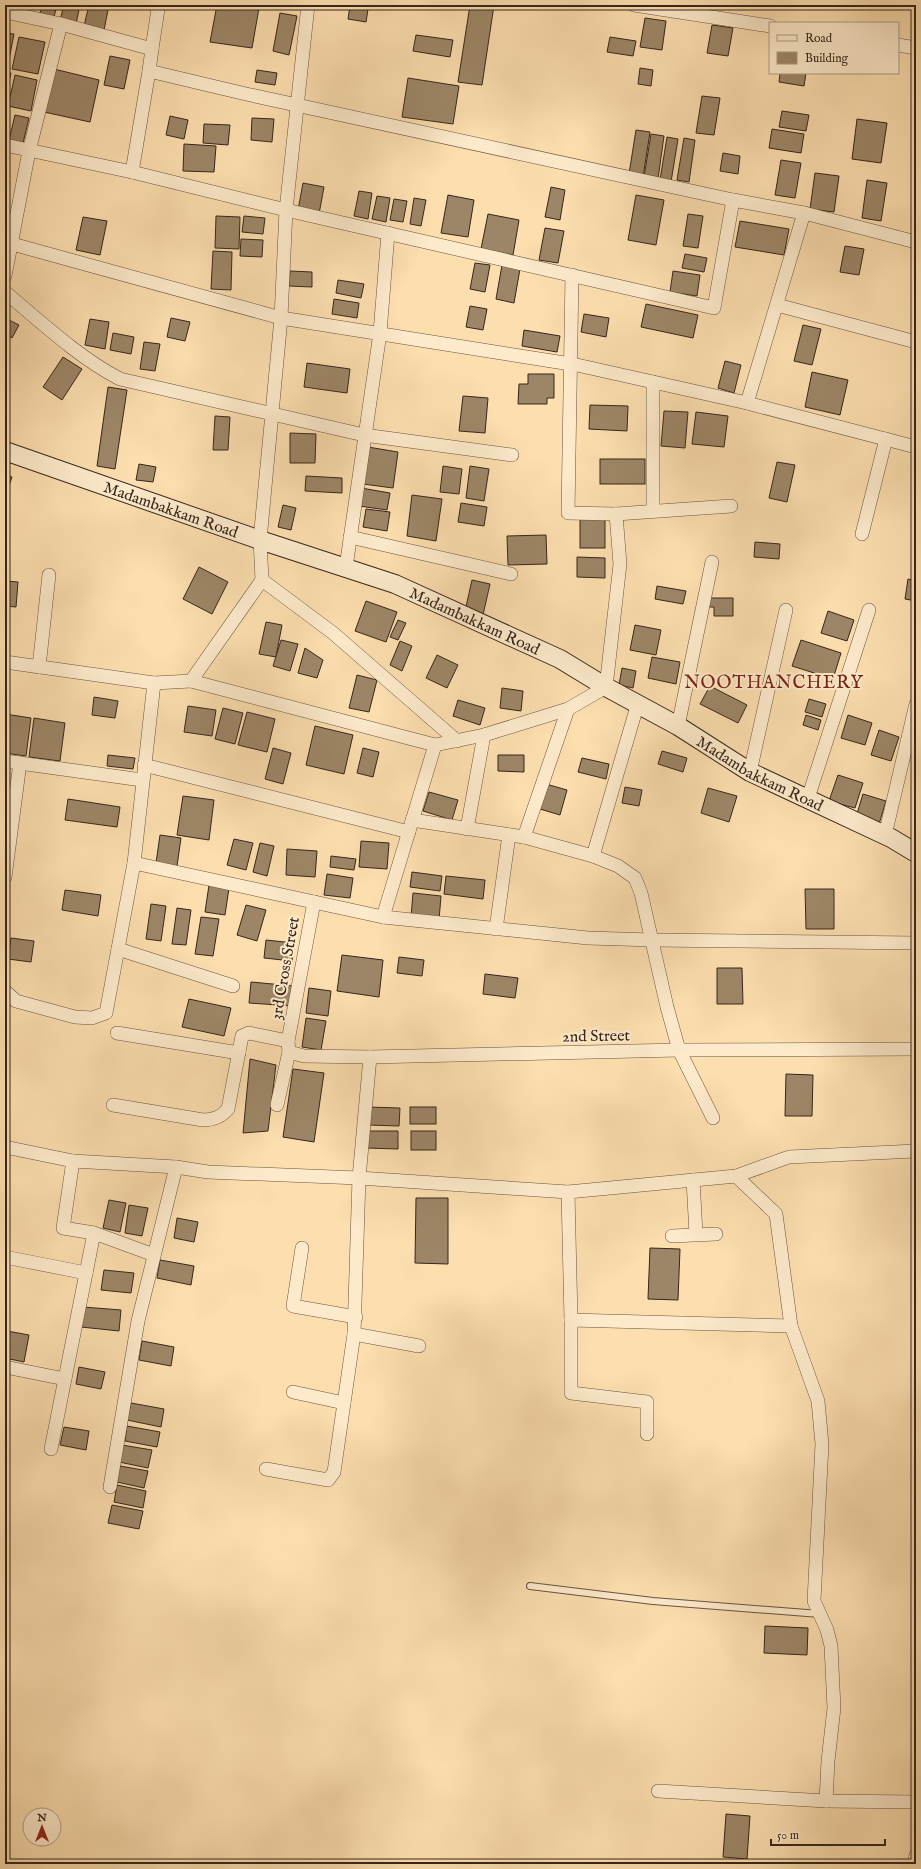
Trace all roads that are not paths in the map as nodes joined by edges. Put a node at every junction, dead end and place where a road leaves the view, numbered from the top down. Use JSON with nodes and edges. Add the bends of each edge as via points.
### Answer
{"nodes":[{"id":1,"x":308,"y":5,"type":"edge"},
{"id":2,"x":634,"y":5,"type":"edge"},
{"id":3,"x":158,"y":9,"type":"dead end"},
{"id":4,"x":5,"y":12,"type":"edge"},
{"id":5,"x":61,"y":24,"type":"junction"},
{"id":6,"x":769,"y":26,"type":"edge"},
{"id":7,"x":899,"y":45,"type":"edge"},
{"id":8,"x":916,"y":48,"type":"edge"},
{"id":9,"x":152,"y":49,"type":"junction"},
{"id":10,"x":149,"y":71,"type":"junction"},
{"id":11,"x":296,"y":105,"type":"junction"},
{"id":12,"x":5,"y":145,"type":"edge"},
{"id":13,"x":29,"y":151,"type":"junction"},
{"id":14,"x":132,"y":172,"type":"junction"},
{"id":15,"x":733,"y":200,"type":"junction"},
{"id":16,"x":286,"y":210,"type":"junction"},
{"id":17,"x":804,"y":212,"type":"junction"},
{"id":18,"x":388,"y":233,"type":"junction"},
{"id":19,"x":916,"y":242,"type":"edge"},
{"id":20,"x":8,"y":243,"type":"edge"},
{"id":21,"x":572,"y":275,"type":"junction"},
{"id":22,"x":5,"y":276,"type":"edge"},
{"id":23,"x":5,"y":292,"type":"edge"},
{"id":24,"x":777,"y":305,"type":"junction"},
{"id":25,"x":280,"y":318,"type":"junction"},
{"id":26,"x":380,"y":333,"type":"junction"},
{"id":27,"x":916,"y":342,"type":"edge"},
{"id":28,"x":572,"y":364,"type":"junction"},
{"id":29,"x":653,"y":382,"type":"junction"},
{"id":30,"x":747,"y":403,"type":"junction"},
{"id":31,"x":272,"y":414,"type":"junction"},
{"id":32,"x":364,"y":435,"type":"junction"},
{"id":33,"x":886,"y":439,"type":"junction"},
{"id":34,"x":916,"y":447,"type":"edge"},
{"id":35,"x":5,"y":451,"type":"edge"},
{"id":36,"x":512,"y":455,"type":"dead end"},
{"id":37,"x":731,"y":506,"type":"dead end"},
{"id":38,"x":653,"y":511,"type":"junction"},
{"id":39,"x":616,"y":514,"type":"junction"},
{"id":40,"x":862,"y":534,"type":"dead end"},
{"id":41,"x":350,"y":537,"type":"junction"},
{"id":42,"x":260,"y":540,"type":"junction"},
{"id":43,"x":712,"y":562,"type":"dead end"},
{"id":44,"x":346,"y":567,"type":"junction"},
{"id":45,"x":512,"y":574,"type":"dead end"},
{"id":46,"x":49,"y":575,"type":"dead end"},
{"id":47,"x":262,"y":580,"type":"junction"},
{"id":48,"x":786,"y":610,"type":"dead end"},
{"id":49,"x":869,"y":610,"type":"dead end"},
{"id":50,"x":5,"y":662,"type":"edge"},
{"id":51,"x":39,"y":667,"type":"junction"},
{"id":52,"x":190,"y":680,"type":"junction"},
{"id":53,"x":154,"y":683,"type":"junction"},
{"id":54,"x":606,"y":687,"type":"junction"},
{"id":55,"x":638,"y":703,"type":"junction"},
{"id":56,"x":916,"y":704,"type":"edge"},
{"id":57,"x":568,"y":709,"type":"junction"},
{"id":58,"x":678,"y":726,"type":"junction"},
{"id":59,"x":484,"y":735,"type":"junction"},
{"id":60,"x":457,"y":741,"type":"junction"},
{"id":61,"x":435,"y":745,"type":"junction"},
{"id":62,"x":5,"y":761,"type":"edge"},
{"id":63,"x":20,"y":763,"type":"junction"},
{"id":64,"x":144,"y":765,"type":"junction"},
{"id":65,"x":750,"y":772,"type":"junction"},
{"id":66,"x":142,"y":780,"type":"junction"},
{"id":67,"x":808,"y":798,"type":"junction"},
{"id":68,"x":410,"y":826,"type":"junction"},
{"id":69,"x":467,"y":829,"type":"junction"},
{"id":70,"x":509,"y":835,"type":"junction"},
{"id":71,"x":885,"y":835,"type":"junction"},
{"id":72,"x":8,"y":837,"type":"edge"},
{"id":73,"x":524,"y":837,"type":"junction"},
{"id":74,"x":916,"y":853,"type":"edge"},
{"id":75,"x":593,"y":856,"type":"junction"},
{"id":76,"x":134,"y":862,"type":"junction"},
{"id":77,"x":5,"y":877,"type":"edge"},
{"id":78,"x":314,"y":902,"type":"junction"},
{"id":79,"x":383,"y":917,"type":"junction"},
{"id":80,"x":496,"y":928,"type":"junction"},
{"id":81,"x":653,"y":940,"type":"junction"},
{"id":82,"x":916,"y":942,"type":"edge"},
{"id":83,"x":118,"y":949,"type":"junction"},
{"id":84,"x":233,"y":986,"type":"dead end"},
{"id":85,"x":5,"y":991,"type":"edge"},
{"id":86,"x":117,"y":1034,"type":"dead end"},
{"id":87,"x":289,"y":1047,"type":"junction"},
{"id":88,"x":916,"y":1049,"type":"edge"},
{"id":89,"x":679,"y":1050,"type":"junction"},
{"id":90,"x":239,"y":1053,"type":"junction"},
{"id":91,"x":370,"y":1058,"type":"junction"},
{"id":92,"x":113,"y":1105,"type":"dead end"},
{"id":93,"x":277,"y":1105,"type":"dead end"},
{"id":94,"x":713,"y":1118,"type":"dead end"},
{"id":95,"x":5,"y":1147,"type":"edge"},
{"id":96,"x":916,"y":1152,"type":"edge"},
{"id":97,"x":73,"y":1161,"type":"junction"},
{"id":98,"x":176,"y":1167,"type":"junction"},
{"id":99,"x":736,"y":1176,"type":"junction"},
{"id":100,"x":359,"y":1178,"type":"junction"},
{"id":101,"x":693,"y":1180,"type":"junction"},
{"id":102,"x":568,"y":1192,"type":"junction"},
{"id":103,"x":94,"y":1233,"type":"junction"},
{"id":104,"x":696,"y":1234,"type":"junction"},
{"id":105,"x":716,"y":1234,"type":"dead end"},
{"id":106,"x":672,"y":1236,"type":"dead end"},
{"id":107,"x":302,"y":1248,"type":"dead end"},
{"id":108,"x":154,"y":1255,"type":"junction"},
{"id":109,"x":5,"y":1257,"type":"edge"},
{"id":110,"x":86,"y":1273,"type":"junction"},
{"id":111,"x":356,"y":1317,"type":"junction"},
{"id":112,"x":572,"y":1320,"type":"junction"},
{"id":113,"x":791,"y":1326,"type":"junction"},
{"id":114,"x":354,"y":1334,"type":"junction"},
{"id":115,"x":419,"y":1346,"type":"dead end"},
{"id":116,"x":5,"y":1367,"type":"edge"},
{"id":117,"x":65,"y":1379,"type":"junction"},
{"id":118,"x":293,"y":1392,"type":"dead end"},
{"id":119,"x":344,"y":1403,"type":"junction"},
{"id":120,"x":647,"y":1434,"type":"dead end"},
{"id":121,"x":51,"y":1449,"type":"dead end"},
{"id":122,"x":266,"y":1469,"type":"dead end"},
{"id":123,"x":110,"y":1487,"type":"dead end"},
{"id":124,"x":530,"y":1586,"type":"dead end"},
{"id":125,"x":820,"y":1614,"type":"junction"},
{"id":126,"x":658,"y":1791,"type":"dead end"},
{"id":127,"x":826,"y":1801,"type":"junction"},
{"id":128,"x":916,"y":1802,"type":"edge"},
{"id":129,"x":916,"y":1855,"type":"edge"},
{"id":130,"x":914,"y":1864,"type":"edge"}],
"edges":[{"from":1,"to":11,"type":"street"},
{"from":2,"to":6,"type":"street"},
{"from":3,"to":9,"type":"street"},
{"from":4,"to":5,"type":"street"},
{"from":5,"to":9,"type":"street"},
{"from":5,"to":13,"type":"street"},
{"from":7,"to":8,"type":"street"},
{"from":9,"to":10,"type":"street"},
{"from":10,"to":11,"type":"street"},
{"from":10,"to":14,"type":"street"},
{"from":11,"to":15,"type":"street"},
{"from":11,"to":16,"type":"street"},
{"from":12,"to":13,"type":"street"},
{"from":13,"to":14,"type":"street"},
{"from":13,"to":20,"type":"street"},
{"from":14,"to":16,"type":"street"},
{"from":15,"to":17,"type":"street"},
{"from":15,"to":21,"type":"street","via":[[714,308]]},
{"from":16,"to":18,"type":"street"},
{"from":16,"to":25,"type":"street"},
{"from":17,"to":19,"type":"street"},
{"from":17,"to":24,"type":"street"},
{"from":18,"to":21,"type":"street"},
{"from":18,"to":26,"type":"street"},
{"from":20,"to":22,"type":"street"},
{"from":20,"to":25,"type":"street"},
{"from":21,"to":28,"type":"street"},
{"from":23,"to":31,"type":"street","via":[[67,344],[120,379]]},
{"from":24,"to":27,"type":"street"},
{"from":24,"to":30,"type":"street"},
{"from":25,"to":26,"type":"street"},
{"from":25,"to":31,"type":"street"},
{"from":26,"to":28,"type":"street"},
{"from":26,"to":32,"type":"street"},
{"from":28,"to":29,"type":"street"},
{"from":28,"to":39,"type":"street","via":[[568,513]]},
{"from":29,"to":30,"type":"street"},
{"from":29,"to":38,"type":"street"},
{"from":30,"to":33,"type":"street"},
{"from":31,"to":32,"type":"street"},
{"from":31,"to":42,"type":"street"},
{"from":32,"to":36,"type":"street"},
{"from":32,"to":41,"type":"street"},
{"from":33,"to":34,"type":"street"},
{"from":33,"to":40,"type":"street"},
{"from":35,"to":42,"type":"street","name":"Madambakkam Road"},
{"from":37,"to":38,"type":"street"},
{"from":38,"to":39,"type":"street"},
{"from":39,"to":54,"type":"street","via":[[620,564]]},
{"from":41,"to":44,"type":"street"},
{"from":41,"to":45,"type":"street"},
{"from":42,"to":44,"type":"street","name":"Madambakkam Road"},
{"from":42,"to":47,"type":"street"},
{"from":43,"to":58,"type":"street"},
{"from":44,"to":54,"type":"street","name":"Madambakkam Road","via":[[395,584],[560,658]]},
{"from":46,"to":51,"type":"street"},
{"from":47,"to":52,"type":"street"},
{"from":47,"to":60,"type":"street","via":[[333,633]]},
{"from":48,"to":65,"type":"street"},
{"from":49,"to":67,"type":"street"},
{"from":50,"to":51,"type":"street"},
{"from":51,"to":53,"type":"street"},
{"from":52,"to":53,"type":"street"},
{"from":52,"to":61,"type":"street"},
{"from":53,"to":64,"type":"street"},
{"from":54,"to":55,"type":"street","name":"Madambakkam Road"},
{"from":54,"to":57,"type":"street"},
{"from":55,"to":58,"type":"street","name":"Madambakkam Road"},
{"from":55,"to":75,"type":"street"},
{"from":56,"to":71,"type":"street"},
{"from":57,"to":59,"type":"street"},
{"from":57,"to":73,"type":"street"},
{"from":58,"to":65,"type":"street","name":"Madambakkam Road"},
{"from":59,"to":60,"type":"street"},
{"from":59,"to":69,"type":"street"},
{"from":60,"to":61,"type":"street"},
{"from":61,"to":68,"type":"street"},
{"from":62,"to":63,"type":"street"},
{"from":63,"to":66,"type":"street"},
{"from":63,"to":72,"type":"street"},
{"from":64,"to":66,"type":"street"},
{"from":64,"to":68,"type":"street"},
{"from":65,"to":67,"type":"street","name":"Madambakkam Road"},
{"from":66,"to":76,"type":"street"},
{"from":67,"to":71,"type":"street","name":"Madambakkam Road"},
{"from":68,"to":69,"type":"street"},
{"from":68,"to":79,"type":"street"},
{"from":69,"to":70,"type":"street"},
{"from":70,"to":73,"type":"street"},
{"from":70,"to":80,"type":"street"},
{"from":71,"to":74,"type":"street","name":"Madambakkam Road"},
{"from":72,"to":77,"type":"street"},
{"from":73,"to":75,"type":"street"},
{"from":75,"to":81,"type":"street","via":[[618,866],[635,878]]},
{"from":76,"to":78,"type":"street"},
{"from":76,"to":83,"type":"street"},
{"from":78,"to":79,"type":"street"},
{"from":78,"to":87,"type":"street","name":"3rd Cross Street"},
{"from":79,"to":80,"type":"street"},
{"from":80,"to":81,"type":"street","via":[[588,938]]},
{"from":81,"to":82,"type":"street"},
{"from":81,"to":89,"type":"street"},
{"from":83,"to":84,"type":"street"},
{"from":83,"to":85,"type":"street","via":[[106,1013],[92,1018],[75,1017],[16,1001]]},
{"from":86,"to":90,"type":"street"},
{"from":87,"to":90,"type":"street","name":"2nd Street","via":[[245,1034],[242,1036]]},
{"from":87,"to":91,"type":"street","name":"2nd Street","via":[[304,1056]]},
{"from":87,"to":93,"type":"street","name":"3rd Cross Street"},
{"from":88,"to":89,"type":"street","name":"2nd Street"},
{"from":89,"to":91,"type":"street","name":"2nd Street"},
{"from":89,"to":94,"type":"street"},
{"from":90,"to":92,"type":"street","via":[[228,1109],[222,1116],[203,1120]]},
{"from":91,"to":100,"type":"street"},
{"from":95,"to":97,"type":"street"},
{"from":96,"to":99,"type":"street","via":[[789,1157]]},
{"from":97,"to":98,"type":"street"},
{"from":97,"to":103,"type":"street","via":[[63,1228]]},
{"from":98,"to":100,"type":"street","via":[[208,1172]]},
{"from":98,"to":108,"type":"street"},
{"from":99,"to":101,"type":"street"},
{"from":99,"to":113,"type":"street","via":[[776,1214]]},
{"from":100,"to":102,"type":"street"},
{"from":100,"to":111,"type":"street"},
{"from":101,"to":102,"type":"street"},
{"from":101,"to":104,"type":"street"},
{"from":102,"to":112,"type":"street"},
{"from":103,"to":108,"type":"street"},
{"from":103,"to":110,"type":"street"},
{"from":104,"to":105,"type":"street"},
{"from":104,"to":106,"type":"street"},
{"from":107,"to":111,"type":"street","via":[[293,1306]]},
{"from":108,"to":123,"type":"street","via":[[138,1321]]},
{"from":109,"to":110,"type":"street"},
{"from":110,"to":117,"type":"street"},
{"from":111,"to":114,"type":"street"},
{"from":112,"to":113,"type":"street"},
{"from":112,"to":120,"type":"street","via":[[571,1393],[647,1402]]},
{"from":113,"to":125,"type":"street","via":[[818,1401],[822,1444],[814,1601]]},
{"from":114,"to":115,"type":"street"},
{"from":114,"to":119,"type":"street"},
{"from":116,"to":117,"type":"street"},
{"from":117,"to":121,"type":"street"},
{"from":118,"to":119,"type":"street"},
{"from":119,"to":122,"type":"street","via":[[334,1472],[328,1480]]},
{"from":124,"to":125,"type":"lane","via":[[653,1601]]},
{"from":125,"to":127,"type":"street","via":[[831,1646],[834,1708]]},
{"from":126,"to":127,"type":"street"},
{"from":127,"to":128,"type":"street"},
{"from":129,"to":130,"type":"street"}]}
